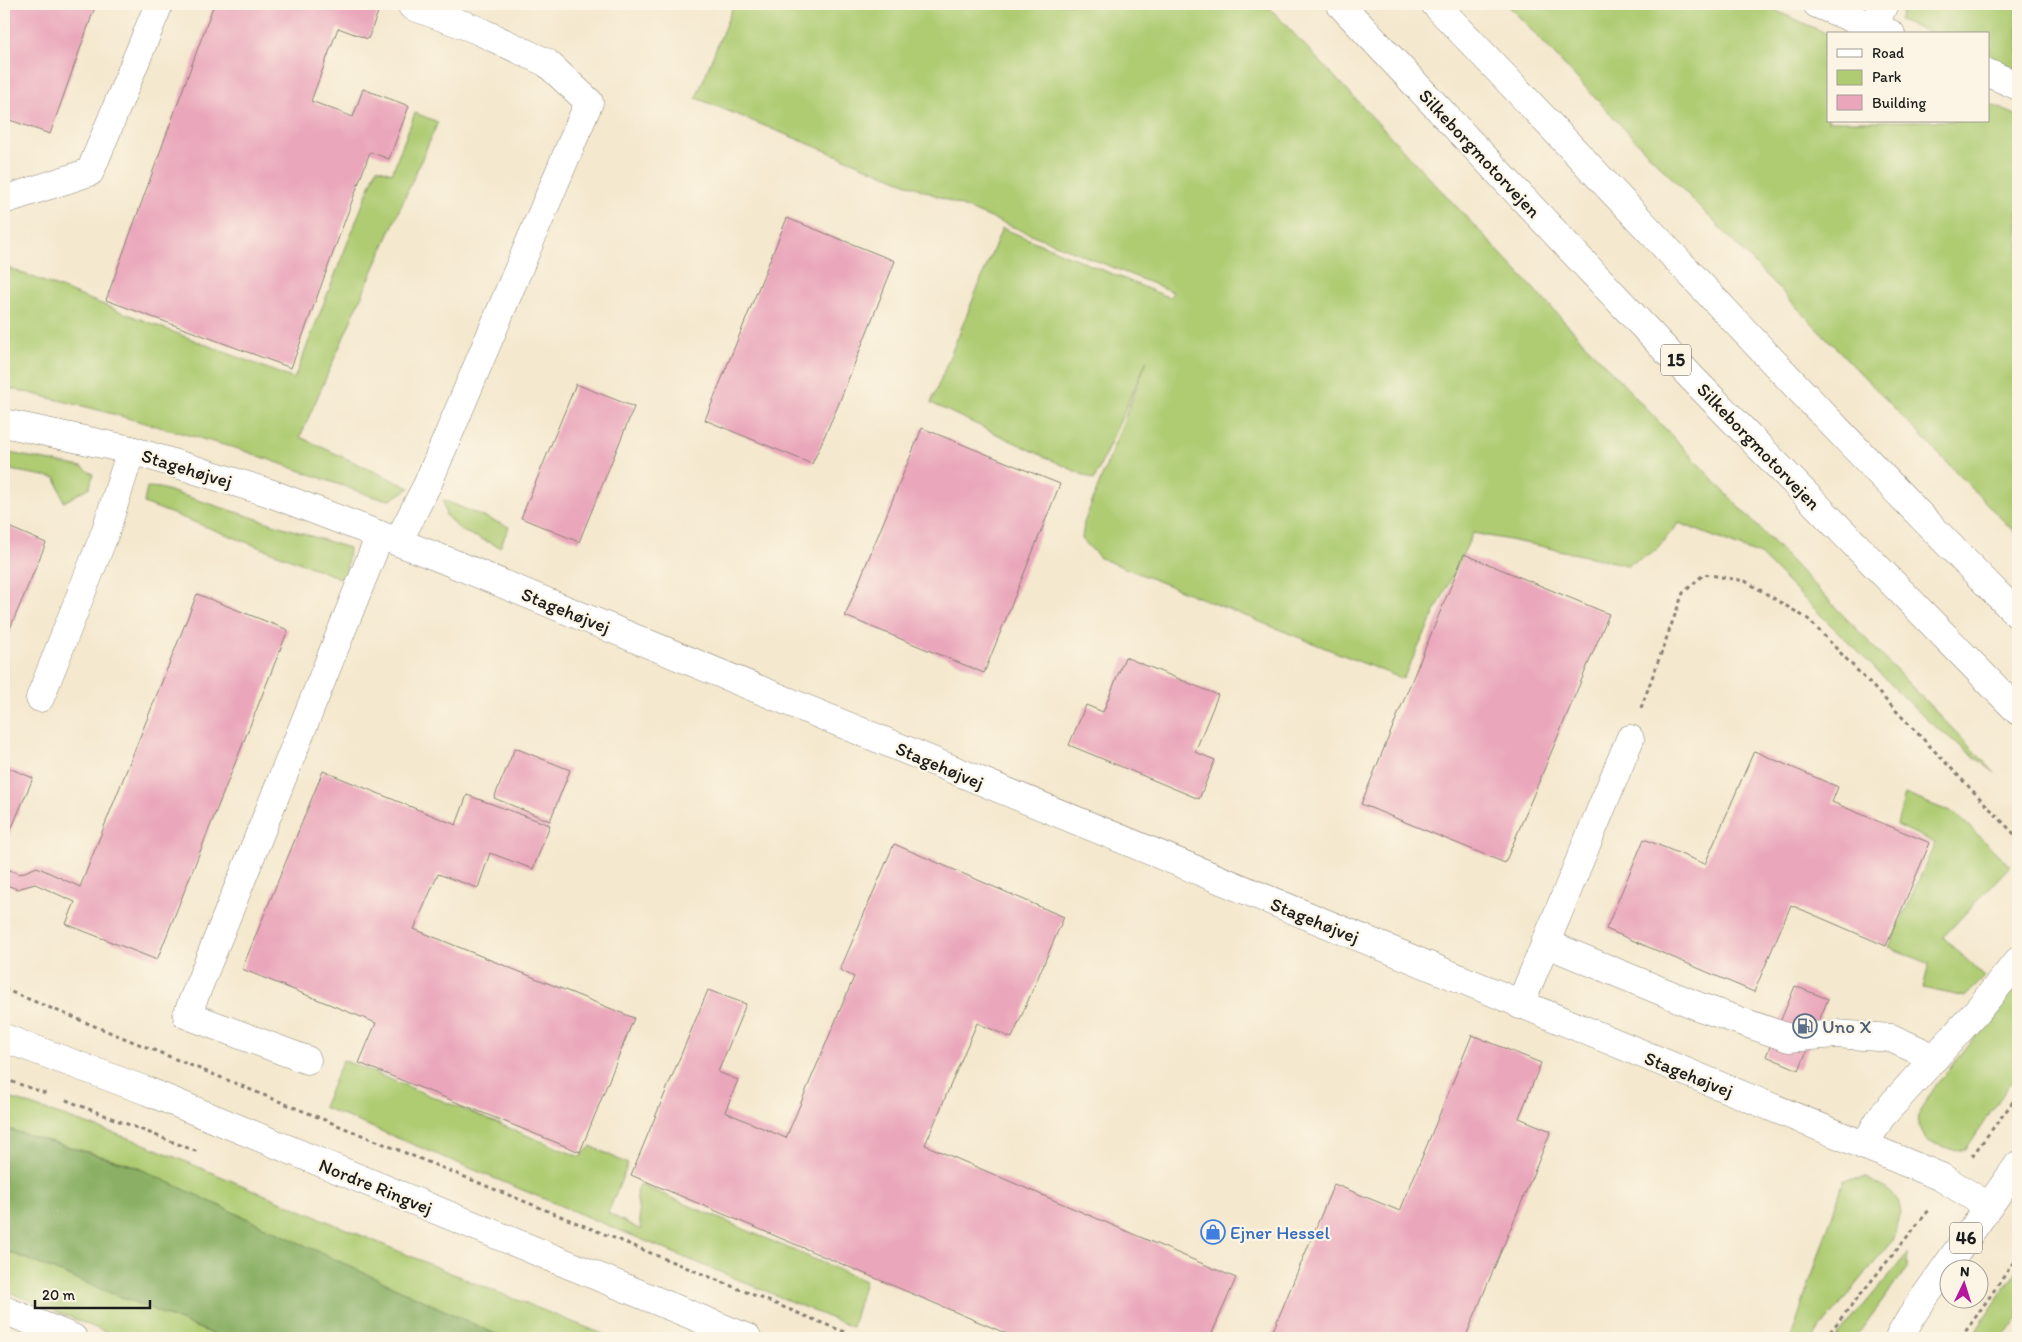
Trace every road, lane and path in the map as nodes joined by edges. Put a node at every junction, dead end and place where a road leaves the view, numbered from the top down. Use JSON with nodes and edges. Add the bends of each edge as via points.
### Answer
{"nodes":[{"id":1,"x":159,"y":4,"type":"edge"},
{"id":2,"x":413,"y":4,"type":"edge"},
{"id":3,"x":1340,"y":4,"type":"edge"},
{"id":4,"x":1435,"y":4,"type":"edge"},
{"id":5,"x":1818,"y":4,"type":"edge"},
{"id":6,"x":1883,"y":21,"type":"edge"},
{"id":7,"x":1990,"y":75,"type":"edge"},
{"id":8,"x":2018,"y":86,"type":"edge"},
{"id":9,"x":4,"y":200,"type":"edge"},
{"id":10,"x":4,"y":423,"type":"edge"},
{"id":11,"x":131,"y":450,"type":"junction"},
{"id":12,"x":389,"y":539,"type":"junction"},
{"id":13,"x":2018,"y":615,"type":"edge"},
{"id":14,"x":40,"y":698,"type":"dead end"},
{"id":15,"x":2018,"y":711,"type":"edge"},
{"id":16,"x":1630,"y":739,"type":"joint"},
{"id":17,"x":2018,"y":838,"type":"edge"},
{"id":18,"x":1545,"y":943,"type":"junction"},
{"id":19,"x":2018,"y":960,"type":"edge"},
{"id":20,"x":4,"y":989,"type":"edge"},
{"id":21,"x":1520,"y":1004,"type":"junction"},
{"id":22,"x":4,"y":1038,"type":"edge"},
{"id":23,"x":1935,"y":1058,"type":"junction"},
{"id":24,"x":307,"y":1060,"type":"dead end"},
{"id":25,"x":2018,"y":1095,"type":"edge"},
{"id":26,"x":1864,"y":1146,"type":"junction"},
{"id":27,"x":2018,"y":1165,"type":"edge"},
{"id":28,"x":1951,"y":1183,"type":"junction"},
{"id":29,"x":1988,"y":1206,"type":"junction"},
{"id":30,"x":2018,"y":1256,"type":"edge"},
{"id":31,"x":4,"y":1310,"type":"edge"},
{"id":32,"x":1914,"y":1312,"type":"junction"},
{"id":33,"x":73,"y":1338,"type":"edge"},
{"id":34,"x":747,"y":1338,"type":"edge"},
{"id":35,"x":859,"y":1338,"type":"edge"},
{"id":36,"x":1825,"y":1338,"type":"edge"},
{"id":37,"x":1892,"y":1338,"type":"edge"},
{"id":38,"x":1900,"y":1338,"type":"edge"},
{"id":39,"x":1961,"y":1338,"type":"edge"}],
"edges":[{"from":1,"to":9,"type":"main road","via":[[90,172]]},
{"from":2,"to":12,"type":"main road","via":[[547,63],[590,102],[428,483]]},
{"from":3,"to":15,"type":"main road","name":"Silkeborgmotorvejen","number":"15","via":[[1692,378]]},
{"from":4,"to":13,"type":"main road","via":[[1772,361]]},
{"from":5,"to":6,"type":"main road"},
{"from":7,"to":8,"type":"main road"},
{"from":10,"to":11,"type":"main road","name":"Stagehøjvej"},
{"from":11,"to":12,"type":"main road","name":"Stagehøjvej","via":[[270,493]]},
{"from":11,"to":14,"type":"main road","via":[[105,533]]},
{"from":12,"to":21,"type":"main road","name":"Stagehøjvej"},
{"from":12,"to":24,"type":"main road","via":[[187,1016]]},
{"from":16,"to":17,"type":"path","via":[[1683,594],[1704,574],[1745,581],[1808,619]]},
{"from":16,"to":18,"type":"main road"},
{"from":18,"to":21,"type":"main road"},
{"from":18,"to":23,"type":"main road","via":[[1700,1007],[1789,1038],[1836,1034],[1891,1038]]},
{"from":19,"to":23,"type":"main road"},
{"from":20,"to":35,"type":"path"},
{"from":21,"to":26,"type":"main road","name":"Stagehøjvej"},
{"from":22,"to":34,"type":"main road","name":"Nordre Ringvej","via":[[147,1091]]},
{"from":23,"to":26,"type":"main road","via":[[1881,1117]]},
{"from":25,"to":28,"type":"path"},
{"from":26,"to":28,"type":"main road","name":"Stagehøjvej"},
{"from":27,"to":29,"type":"main road","number":"46"},
{"from":28,"to":29,"type":"main road","name":"Stagehøjvej"},
{"from":28,"to":36,"type":"path"},
{"from":29,"to":32,"type":"main road","number":"46"},
{"from":30,"to":39,"type":"path"},
{"from":31,"to":33,"type":"main road"},
{"from":32,"to":37,"type":"main road","number":"46"},
{"from":32,"to":38,"type":"main road","number":"46"}]}
